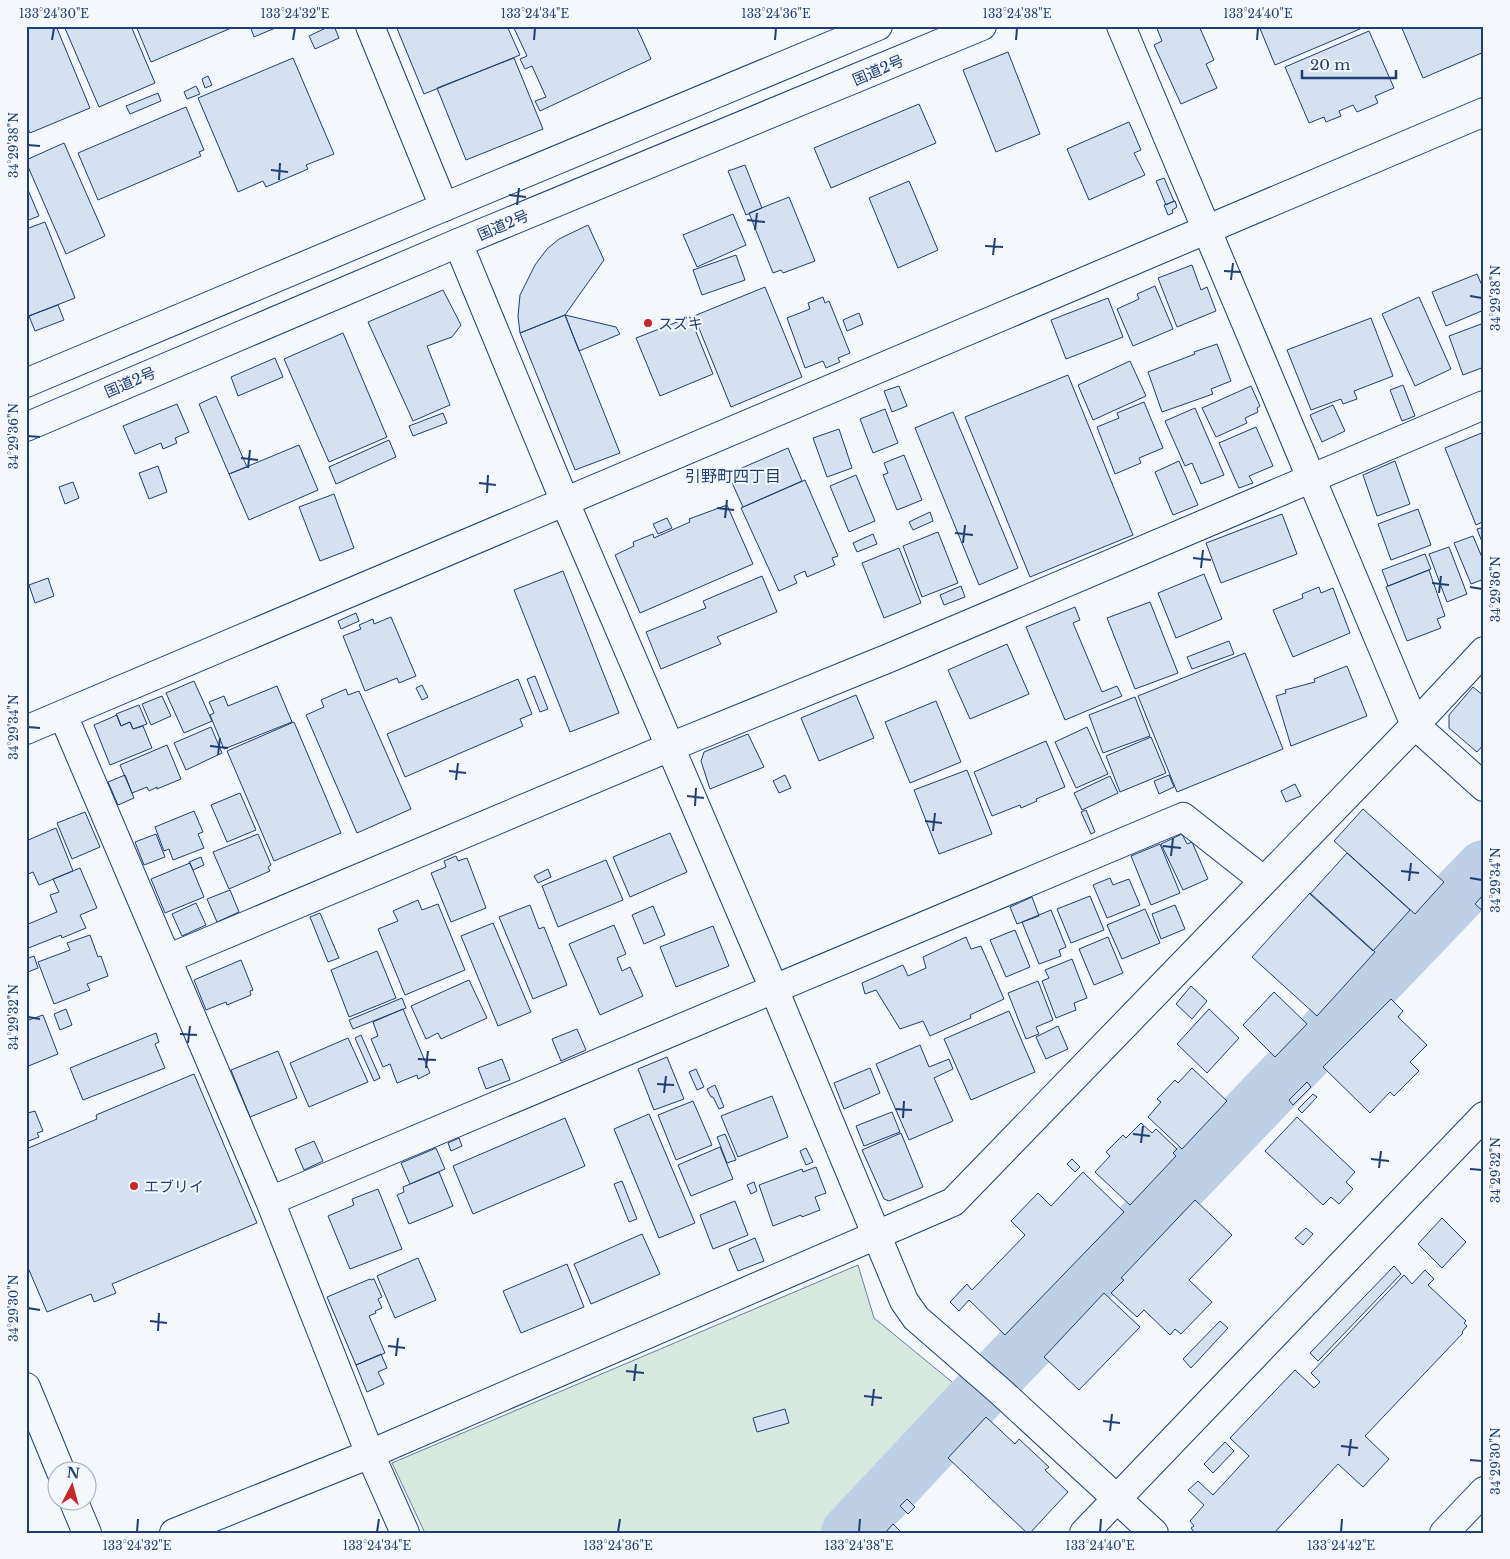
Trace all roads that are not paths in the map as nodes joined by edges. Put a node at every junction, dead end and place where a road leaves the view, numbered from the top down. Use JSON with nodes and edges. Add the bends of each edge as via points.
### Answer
{"nodes":[{"id":1,"x":370,"y":26,"type":"edge"},
{"id":2,"x":878,"y":26,"type":"edge"},
{"id":3,"x":982,"y":26,"type":"edge"},
{"id":4,"x":1121,"y":26,"type":"edge"},
{"id":5,"x":1484,"y":112,"type":"edge"},
{"id":6,"x":444,"y":207,"type":"junction"},
{"id":7,"x":1207,"y":228,"type":"junction"},
{"id":8,"x":458,"y":244,"type":"junction"},
{"id":9,"x":26,"y":384,"type":"edge"},
{"id":10,"x":1484,"y":405,"type":"edge"},
{"id":11,"x":26,"y":427,"type":"edge"},
{"id":12,"x":1312,"y":478,"type":"junction"},
{"id":13,"x":565,"y":502,"type":"junction"},
{"id":14,"x":1484,"y":651,"type":"edge"},
{"id":15,"x":63,"y":714,"type":"junction"},
{"id":16,"x":1415,"y":725,"type":"junction"},
{"id":17,"x":26,"y":730,"type":"edge"},
{"id":18,"x":670,"y":747,"type":"junction"},
{"id":19,"x":1484,"y":787,"type":"edge"},
{"id":20,"x":1263,"y":880,"type":"junction"},
{"id":21,"x":167,"y":959,"type":"junction"},
{"id":22,"x":774,"y":989,"type":"junction"},
{"id":23,"x":1484,"y":1116,"type":"edge"},
{"id":24,"x":270,"y":1201,"type":"junction"},
{"id":25,"x":877,"y":1235,"type":"junction"},
{"id":26,"x":26,"y":1387,"type":"edge"},
{"id":27,"x":370,"y":1454,"type":"junction"},
{"id":28,"x":57,"y":1462,"type":"edge"},
{"id":29,"x":1484,"y":1491,"type":"edge"},
{"id":30,"x":1116,"y":1498,"type":"junction"},
{"id":31,"x":78,"y":1512,"type":"edge"},
{"id":32,"x":87,"y":1533,"type":"edge"},
{"id":33,"x":174,"y":1533,"type":"edge"},
{"id":34,"x":405,"y":1533,"type":"edge"},
{"id":35,"x":1084,"y":1533,"type":"edge"},
{"id":36,"x":1154,"y":1533,"type":"edge"},
{"id":37,"x":1444,"y":1533,"type":"edge"}],
"edges":[{"from":1,"to":6,"type":"main road"},
{"from":2,"to":6,"type":"main road"},
{"from":3,"to":8,"type":"main road","name":"国道2号"},
{"from":4,"to":7,"type":"main road"},
{"from":5,"to":7,"type":"main road"},
{"from":6,"to":9,"type":"main road"},
{"from":7,"to":12,"type":"main road"},
{"from":7,"to":13,"type":"main road"},
{"from":8,"to":11,"type":"main road","name":"国道2号"},
{"from":8,"to":13,"type":"main road"},
{"from":10,"to":12,"type":"main road"},
{"from":12,"to":16,"type":"main road"},
{"from":12,"to":18,"type":"main road","via":[[889,658]]},
{"from":13,"to":15,"type":"main road"},
{"from":13,"to":18,"type":"main road"},
{"from":14,"to":16,"type":"main road"},
{"from":15,"to":17,"type":"main road"},
{"from":15,"to":21,"type":"main road"},
{"from":16,"to":19,"type":"main road"},
{"from":16,"to":20,"type":"main road"},
{"from":18,"to":21,"type":"main road"},
{"from":18,"to":22,"type":"main road"},
{"from":20,"to":22,"type":"main road","via":[[1183,816]]},
{"from":20,"to":25,"type":"main road","via":[[953,1202]]},
{"from":21,"to":24,"type":"main road"},
{"from":22,"to":24,"type":"main road"},
{"from":22,"to":25,"type":"main road"},
{"from":23,"to":30,"type":"main road"},
{"from":24,"to":27,"type":"main road"},
{"from":25,"to":27,"type":"main road"},
{"from":25,"to":30,"type":"main road","via":[[904,1301],[916,1318]]},
{"from":26,"to":28,"type":"main road"},
{"from":27,"to":33,"type":"main road"},
{"from":27,"to":34,"type":"main road"},
{"from":29,"to":37,"type":"main road"},
{"from":30,"to":35,"type":"main road"},
{"from":30,"to":36,"type":"main road"},
{"from":31,"to":32,"type":"main road"}]}
